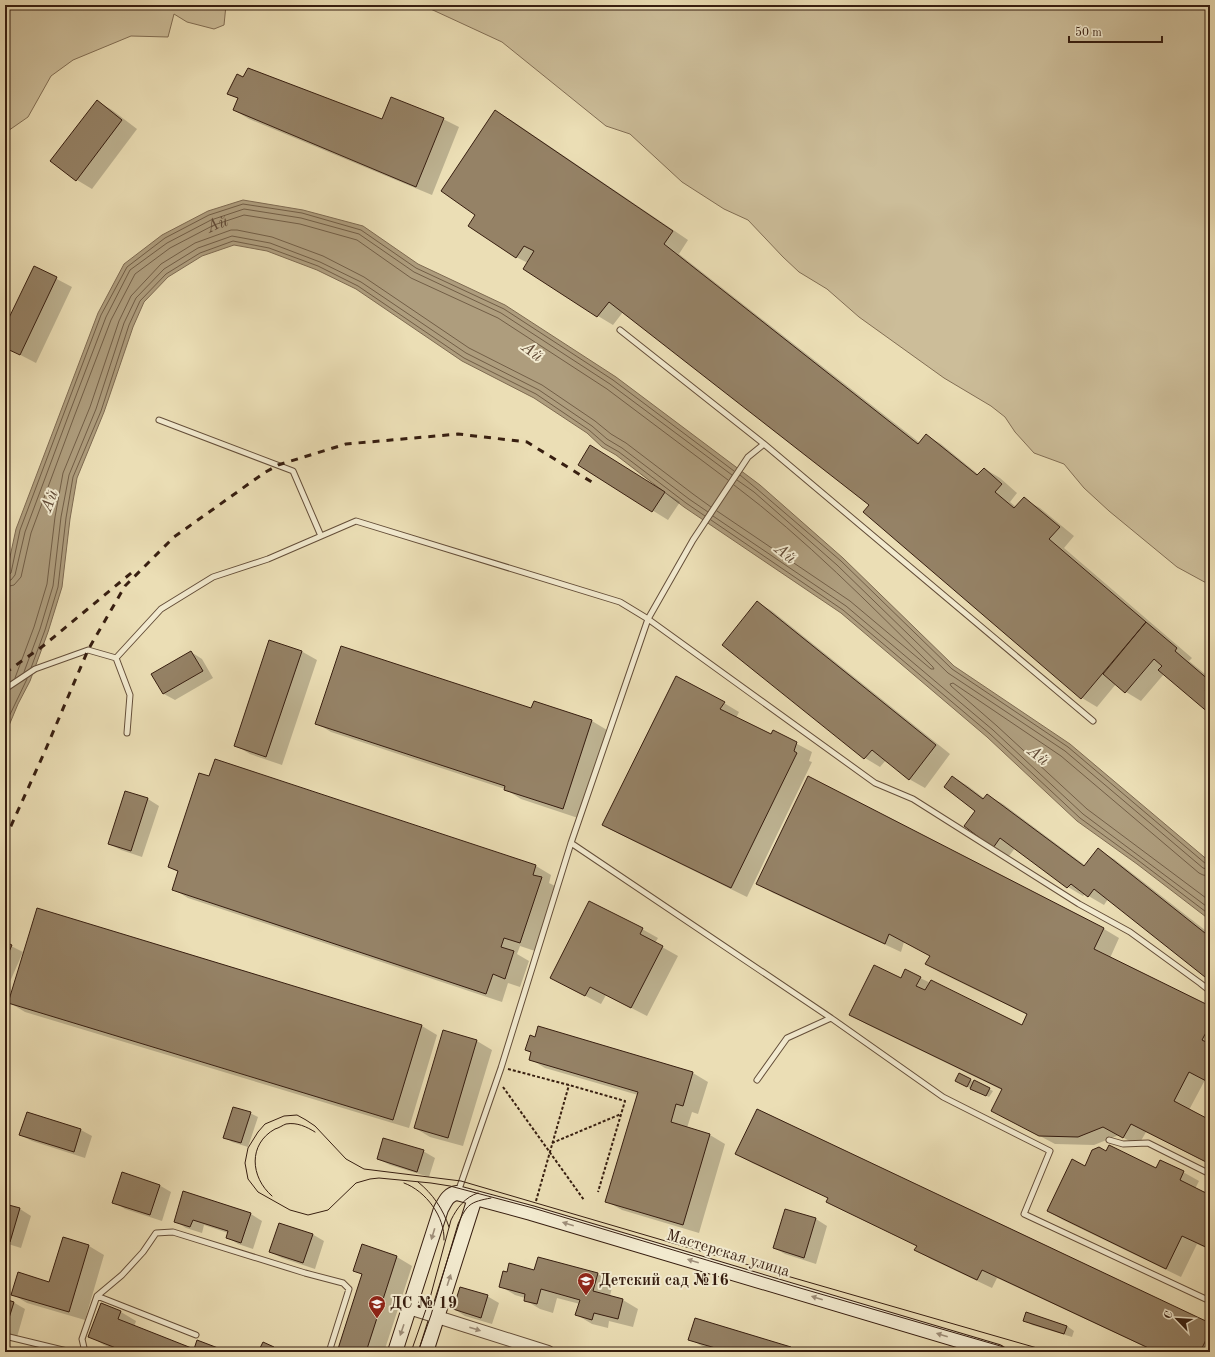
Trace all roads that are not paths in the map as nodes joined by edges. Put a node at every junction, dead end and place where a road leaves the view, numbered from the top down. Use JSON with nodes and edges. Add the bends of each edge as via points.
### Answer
{"nodes":[{"id":1,"x":620,"y":330,"type":"dead end"},
{"id":2,"x":159,"y":420,"type":"dead end"},
{"id":3,"x":764,"y":444,"type":"junction"},
{"id":4,"x":321,"y":536,"type":"junction"},
{"id":5,"x":648,"y":619,"type":"junction"},
{"id":6,"x":116,"y":658,"type":"junction"},
{"id":7,"x":5,"y":689,"type":"edge"},
{"id":8,"x":1093,"y":721,"type":"dead end"},
{"id":9,"x":127,"y":733,"type":"dead end"},
{"id":10,"x":571,"y":843,"type":"junction"},
{"id":11,"x":1210,"y":991,"type":"edge"},
{"id":12,"x":831,"y":1018,"type":"junction"},
{"id":13,"x":757,"y":1080,"type":"dead end"},
{"id":14,"x":1109,"y":1140,"type":"dead end"},
{"id":15,"x":1210,"y":1174,"type":"edge"},
{"id":16,"x":453,"y":1195,"type":"junction"},
{"id":17,"x":475,"y":1198,"type":"junction"},
{"id":18,"x":97,"y":1296,"type":"junction"},
{"id":19,"x":1210,"y":1301,"type":"edge"},
{"id":20,"x":410,"y":1308,"type":"junction"},
{"id":21,"x":438,"y":1317,"type":"junction"},
{"id":22,"x":196,"y":1335,"type":"dead end"},
{"id":23,"x":5,"y":1336,"type":"edge"},
{"id":24,"x":71,"y":1352,"type":"edge"},
{"id":25,"x":85,"y":1352,"type":"edge"},
{"id":26,"x":329,"y":1352,"type":"edge"},
{"id":27,"x":395,"y":1352,"type":"edge"},
{"id":28,"x":426,"y":1352,"type":"edge"},
{"id":29,"x":548,"y":1352,"type":"edge"},
{"id":30,"x":998,"y":1352,"type":"edge"}],
"edges":[{"from":1,"to":3,"type":"lane"},
{"from":2,"to":4,"type":"lane","via":[[293,471]]},
{"from":3,"to":5,"type":"lane","via":[[748,457],[693,540]]},
{"from":3,"to":8,"type":"lane"},
{"from":4,"to":5,"type":"lane","via":[[356,521],[620,602]]},
{"from":4,"to":6,"type":"lane","via":[[268,559],[213,577],[161,610]]},
{"from":5,"to":10,"type":"lane"},
{"from":5,"to":11,"type":"lane","via":[[875,783],[913,799],[1079,904],[1130,932]]},
{"from":6,"to":7,"type":"lane","via":[[88,650],[35,669]]},
{"from":6,"to":9,"type":"lane","via":[[130,695]]},
{"from":10,"to":12,"type":"lane"},
{"from":10,"to":16,"type":"lane","via":[[497,1080]]},
{"from":12,"to":13,"type":"lane","via":[[788,1038]]},
{"from":12,"to":19,"type":"lane","via":[[943,1097],[1050,1151],[1024,1214]]},
{"from":14,"to":15,"type":"lane","via":[[1123,1144],[1148,1143]]},
{"from":16,"to":17,"type":"main road","name":"Мастерская улица"},
{"from":16,"to":20,"type":"main road","one_way":true,"via":[[438,1217]]},
{"from":21,"to":17,"type":"main road","one_way":true},
{"from":30,"to":17,"type":"main road","name":"Мастерская улица","one_way":true},
{"from":18,"to":22,"type":"lane"},
{"from":18,"to":25,"type":"lane","via":[[82,1339]]},
{"from":18,"to":26,"type":"lane","via":[[143,1252],[156,1233],[173,1232],[343,1283],[349,1289]]},
{"from":20,"to":21,"type":"street"},
{"from":20,"to":27,"type":"main road","one_way":true},
{"from":21,"to":28,"type":"main road"},
{"from":21,"to":29,"type":"street","one_way":true},
{"from":23,"to":24,"type":"lane"}]}
